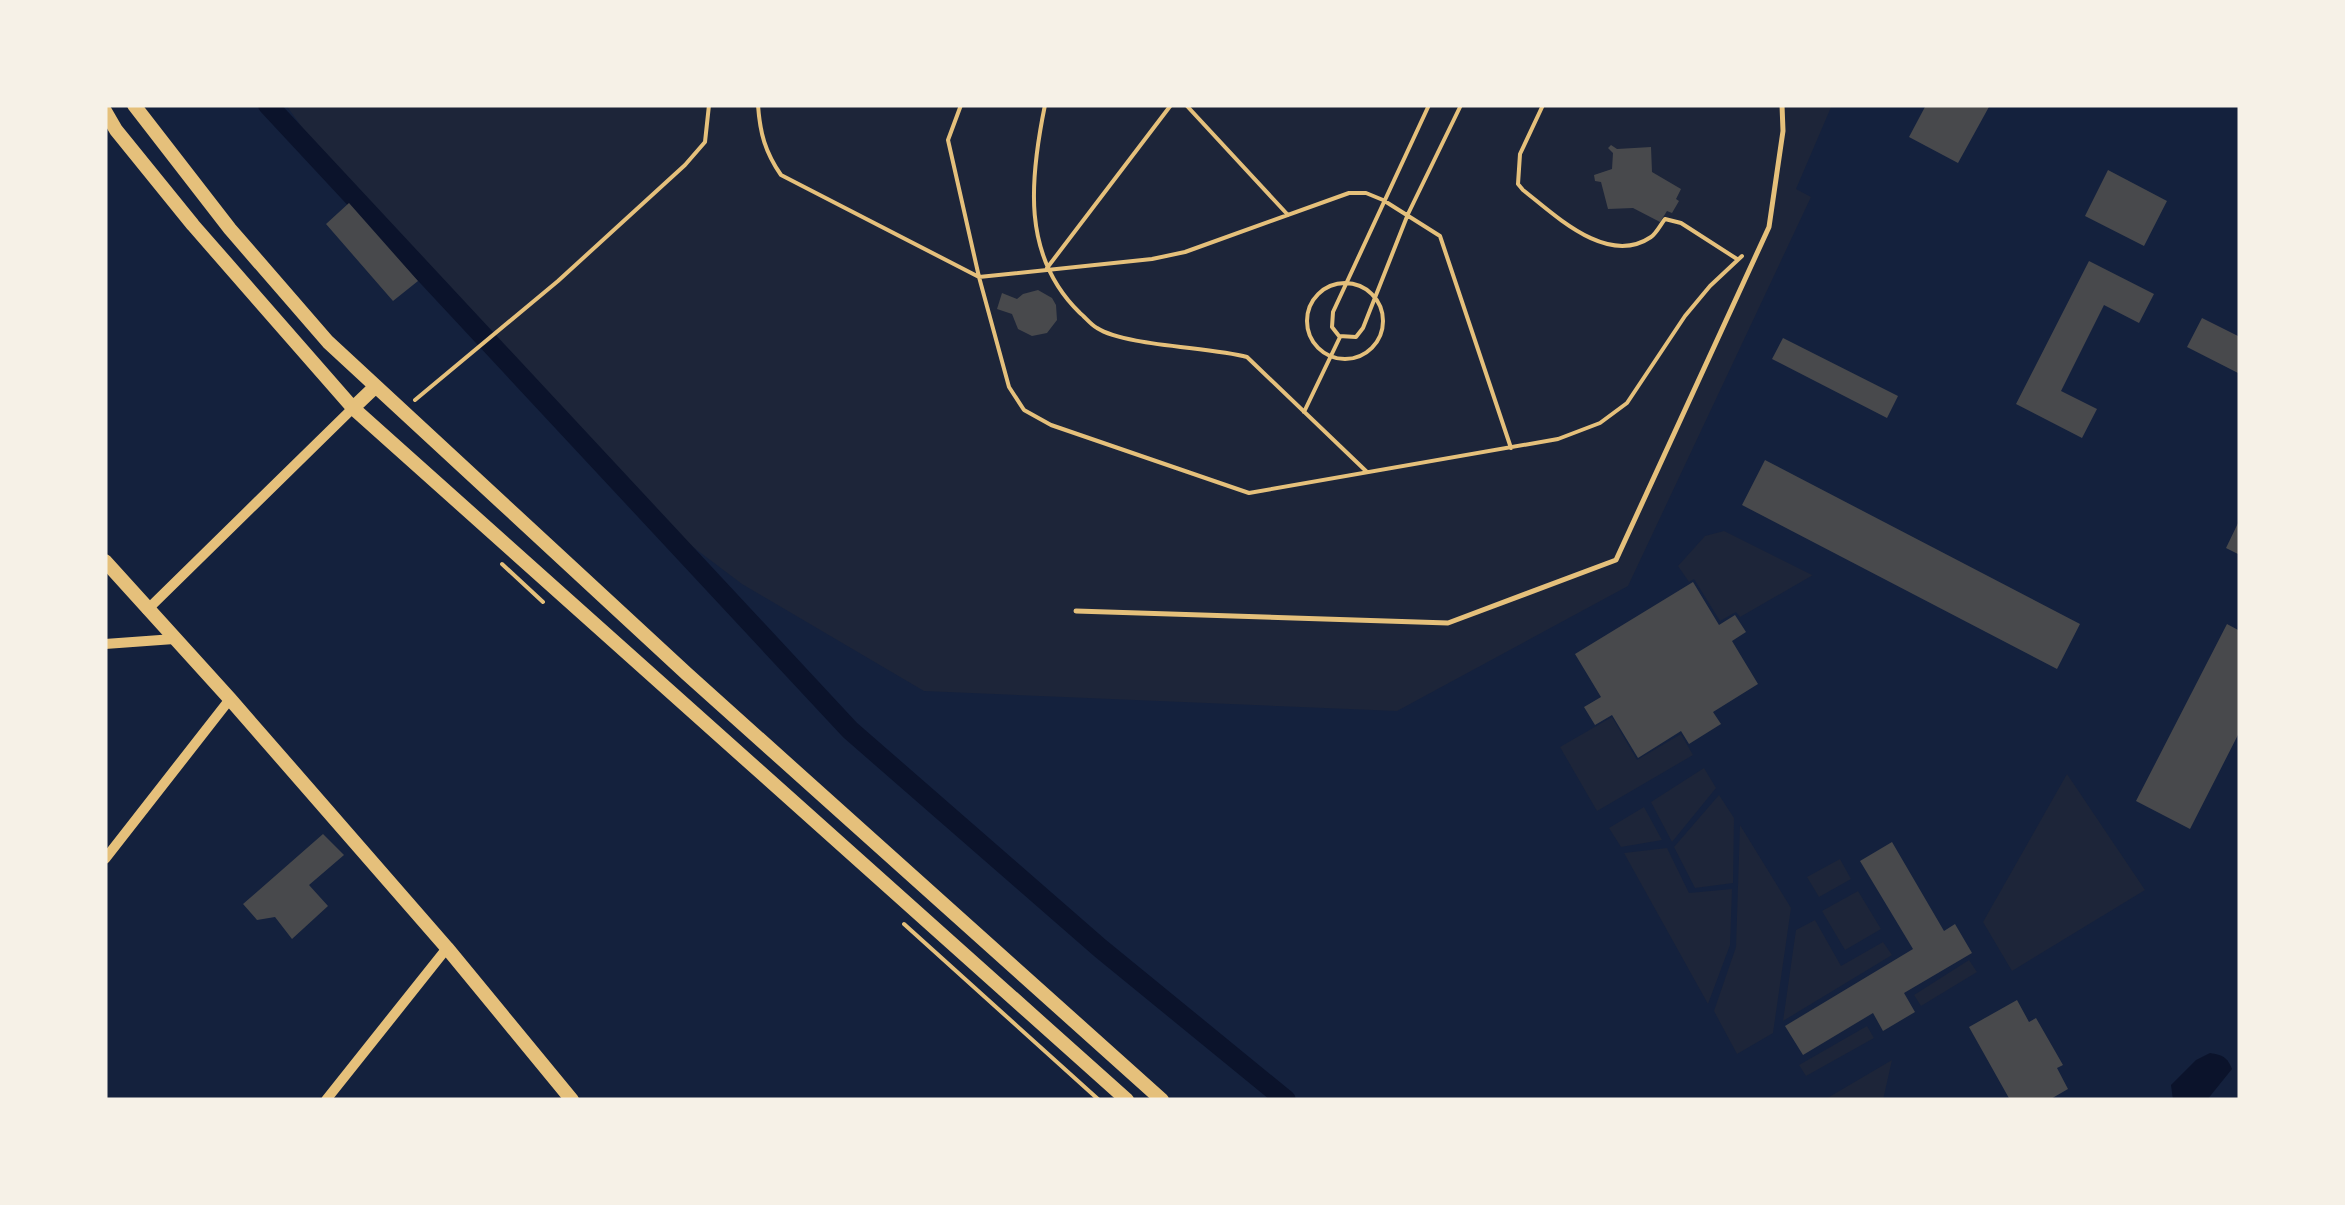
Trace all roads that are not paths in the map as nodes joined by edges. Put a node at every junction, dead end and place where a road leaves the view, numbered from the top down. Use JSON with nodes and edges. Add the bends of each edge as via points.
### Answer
{"nodes":[{"id":1,"x":134,"y":105,"type":"edge"},
{"id":2,"x":1782,"y":105,"type":"edge"},
{"id":3,"x":105,"y":111,"type":"edge"},
{"id":4,"x":375,"y":387,"type":"junction"},
{"id":5,"x":353,"y":408,"type":"junction"},
{"id":6,"x":105,"y":560,"type":"edge"},
{"id":7,"x":148,"y":610,"type":"junction"},
{"id":8,"x":1076,"y":611,"type":"dead end"},
{"id":9,"x":174,"y":639,"type":"junction"},
{"id":10,"x":105,"y":644,"type":"edge"},
{"id":11,"x":230,"y":698,"type":"junction"},
{"id":12,"x":105,"y":859,"type":"edge"},
{"id":13,"x":447,"y":948,"type":"junction"},
{"id":14,"x":326,"y":1100,"type":"edge"},
{"id":15,"x":572,"y":1100,"type":"edge"},
{"id":16,"x":1127,"y":1100,"type":"edge"},
{"id":17,"x":1162,"y":1100,"type":"edge"}],
"edges":[{"from":1,"to":4,"type":"street","via":[[267,271]]},
{"from":2,"to":8,"type":"lane","via":[[1769,227],[1616,560],[1448,623]]},
{"from":3,"to":5,"type":"street","via":[[193,225]]},
{"from":4,"to":5,"type":"street"},
{"from":4,"to":17,"type":"street"},
{"from":5,"to":7,"type":"street"},
{"from":5,"to":16,"type":"street"},
{"from":6,"to":7,"type":"street"},
{"from":7,"to":9,"type":"street"},
{"from":9,"to":10,"type":"street"},
{"from":9,"to":11,"type":"street"},
{"from":11,"to":12,"type":"street"},
{"from":11,"to":13,"type":"street"},
{"from":13,"to":14,"type":"street"},
{"from":13,"to":15,"type":"street"}]}
